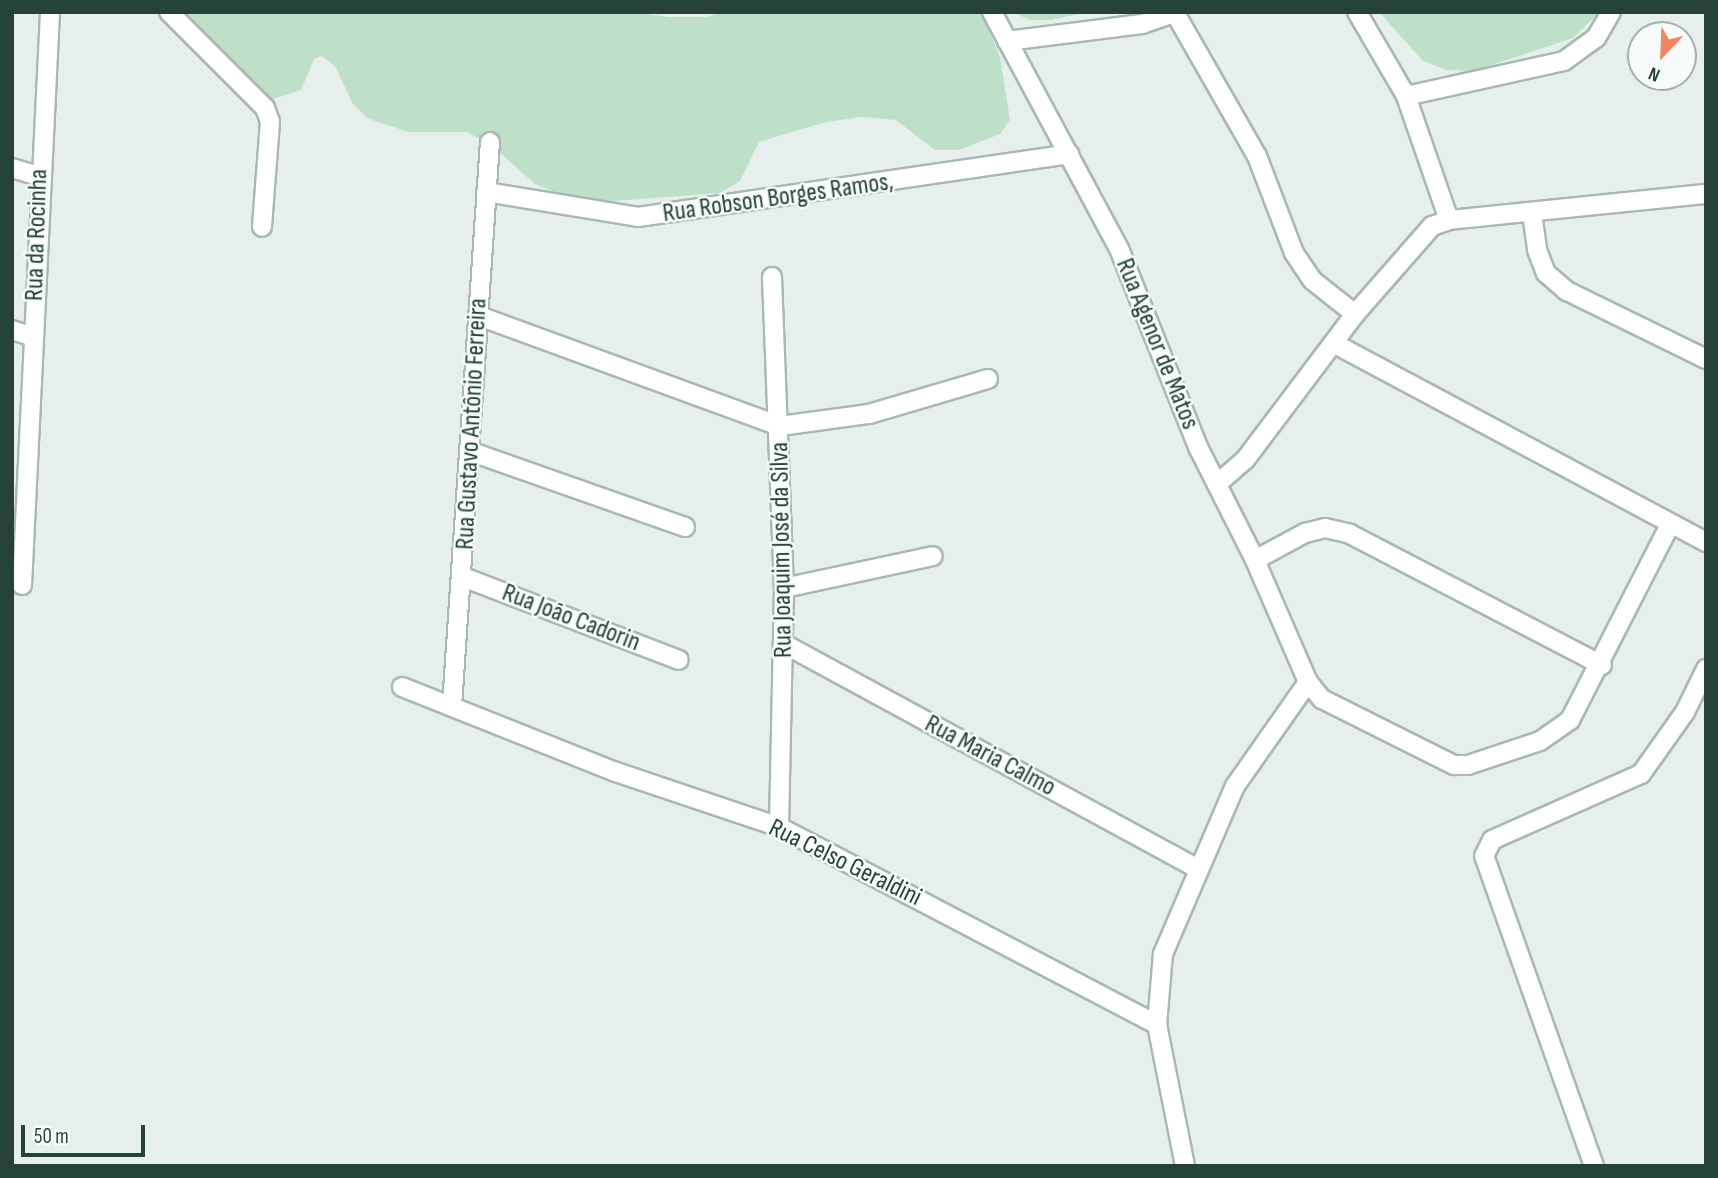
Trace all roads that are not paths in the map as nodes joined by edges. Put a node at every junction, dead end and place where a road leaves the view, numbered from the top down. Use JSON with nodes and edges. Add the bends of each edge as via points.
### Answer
{"nodes":[{"id":1,"x":169,"y":12,"type":"edge"},
{"id":2,"x":992,"y":12,"type":"edge"},
{"id":3,"x":1357,"y":12,"type":"edge"},
{"id":4,"x":1611,"y":12,"type":"edge"},
{"id":5,"x":47,"y":13,"type":"edge"},
{"id":6,"x":1175,"y":13,"type":"edge"},
{"id":7,"x":1007,"y":41,"type":"junction"},
{"id":8,"x":1406,"y":96,"type":"junction"},
{"id":9,"x":490,"y":142,"type":"dead end"},
{"id":10,"x":1069,"y":154,"type":"junction"},
{"id":11,"x":12,"y":168,"type":"edge"},
{"id":12,"x":39,"y":176,"type":"junction"},
{"id":13,"x":486,"y":192,"type":"junction"},
{"id":14,"x":1706,"y":194,"type":"edge"},
{"id":15,"x":1532,"y":213,"type":"junction"},
{"id":16,"x":1449,"y":220,"type":"junction"},
{"id":17,"x":262,"y":227,"type":"dead end"},
{"id":18,"x":772,"y":277,"type":"dead end"},
{"id":19,"x":1355,"y":314,"type":"junction"},
{"id":20,"x":479,"y":316,"type":"junction"},
{"id":21,"x":12,"y":330,"type":"edge"},
{"id":22,"x":33,"y":337,"type":"junction"},
{"id":23,"x":1335,"y":344,"type":"junction"},
{"id":24,"x":1706,"y":359,"type":"edge"},
{"id":25,"x":988,"y":379,"type":"dead end"},
{"id":26,"x":780,"y":426,"type":"junction"},
{"id":27,"x":469,"y":451,"type":"junction"},
{"id":28,"x":1217,"y":484,"type":"junction"},
{"id":29,"x":19,"y":492,"type":"edge"},
{"id":30,"x":1670,"y":525,"type":"junction"},
{"id":31,"x":685,"y":527,"type":"dead end"},
{"id":32,"x":1706,"y":542,"type":"edge"},
{"id":33,"x":933,"y":556,"type":"dead end"},
{"id":34,"x":1255,"y":560,"type":"junction"},
{"id":35,"x":463,"y":577,"type":"junction"},
{"id":36,"x":22,"y":584,"type":"dead end"},
{"id":37,"x":784,"y":588,"type":"junction"},
{"id":38,"x":783,"y":644,"type":"junction"},
{"id":39,"x":679,"y":660,"type":"dead end"},
{"id":40,"x":1602,"y":665,"type":"junction"},
{"id":41,"x":1706,"y":669,"type":"edge"},
{"id":42,"x":1308,"y":682,"type":"junction"},
{"id":43,"x":402,"y":687,"type":"dead end"},
{"id":44,"x":452,"y":706,"type":"junction"},
{"id":45,"x":779,"y":827,"type":"junction"},
{"id":46,"x":1197,"y":868,"type":"junction"},
{"id":47,"x":1157,"y":1025,"type":"junction"},
{"id":48,"x":1185,"y":1166,"type":"edge"},
{"id":49,"x":1594,"y":1166,"type":"edge"}],
"edges":[{"from":1,"to":17,"type":"street","via":[[265,108],[270,122]]},
{"from":2,"to":7,"type":"street","name":"Rua Agenor de Matos"},
{"from":3,"to":8,"type":"street"},
{"from":4,"to":8,"type":"street","via":[[1596,38],[1564,61]]},
{"from":5,"to":12,"type":"street","name":"Rua da Rocinha"},
{"from":6,"to":7,"type":"street","via":[[1142,24]]},
{"from":6,"to":19,"type":"street","via":[[1257,156],[1294,253],[1312,281]]},
{"from":7,"to":10,"type":"street","name":"Rua Agenor de Matos"},
{"from":8,"to":16,"type":"street"},
{"from":9,"to":13,"type":"street","name":"Rua Gustavo Antônio Ferreira"},
{"from":10,"to":13,"type":"street","name":"Rua Robson Borges Ramos,","via":[[638,217]]},
{"from":10,"to":28,"type":"street","name":"Rua Agenor de Matos","via":[[1120,251],[1179,404]]},
{"from":11,"to":12,"type":"street"},
{"from":12,"to":22,"type":"street","name":"Rua da Rocinha"},
{"from":13,"to":20,"type":"street","name":"Rua Gustavo Antônio Ferreira"},
{"from":14,"to":15,"type":"street"},
{"from":15,"to":16,"type":"street"},
{"from":15,"to":24,"type":"street","via":[[1537,250],[1546,273],[1567,291]]},
{"from":16,"to":19,"type":"street","via":[[1432,226],[1412,244]]},
{"from":18,"to":26,"type":"street"},
{"from":19,"to":23,"type":"street"},
{"from":20,"to":26,"type":"street","name":"Rua Joaquim José da Silva"},
{"from":20,"to":27,"type":"street","name":"Rua Gustavo Antônio Ferreira"},
{"from":21,"to":22,"type":"street"},
{"from":22,"to":29,"type":"street","name":"Rua da Rocinha"},
{"from":23,"to":28,"type":"street","via":[[1245,460]]},
{"from":23,"to":30,"type":"street"},
{"from":25,"to":26,"type":"street","via":[[869,414]]},
{"from":26,"to":37,"type":"street","name":"Rua Joaquim José da Silva"},
{"from":27,"to":31,"type":"street"},
{"from":27,"to":35,"type":"street","name":"Rua Gustavo Antônio Ferreira"},
{"from":28,"to":34,"type":"street","name":"Rua Agenor de Matos"},
{"from":29,"to":36,"type":"street","name":"Rua da Rocinha"},
{"from":30,"to":32,"type":"street"},
{"from":30,"to":40,"type":"street","name":"Rua Agenor de Matos"},
{"from":33,"to":37,"type":"street"},
{"from":34,"to":40,"type":"street","via":[[1305,533],[1325,528],[1350,534]]},
{"from":34,"to":42,"type":"street","name":"Rua Agenor de Matos"},
{"from":35,"to":39,"type":"street","name":"Rua João Cadorin"},
{"from":35,"to":44,"type":"street","name":"Rua Gustavo Antônio Ferreira"},
{"from":37,"to":38,"type":"street","name":"Rua Joaquim José da Silva"},
{"from":38,"to":45,"type":"street","name":"Rua Joaquim José da Silva"},
{"from":38,"to":46,"type":"street","name":"Rua Maria Calmo"},
{"from":40,"to":42,"type":"street","name":"Rua Agenor de Matos","via":[[1570,720],[1557,732],[1468,765],[1439,762],[1332,706]]},
{"from":41,"to":49,"type":"street","via":[[1685,712],[1641,774],[1492,840],[1484,856]]},
{"from":42,"to":46,"type":"street","via":[[1235,786]]},
{"from":43,"to":44,"type":"street","name":"Rua Celso Geraldini"},
{"from":44,"to":45,"type":"street","name":"Rua Celso Geraldini","via":[[685,798]]},
{"from":45,"to":47,"type":"street","name":"Rua Celso Geraldini"},
{"from":46,"to":47,"type":"street","via":[[1163,954]]},
{"from":47,"to":48,"type":"street"}]}
